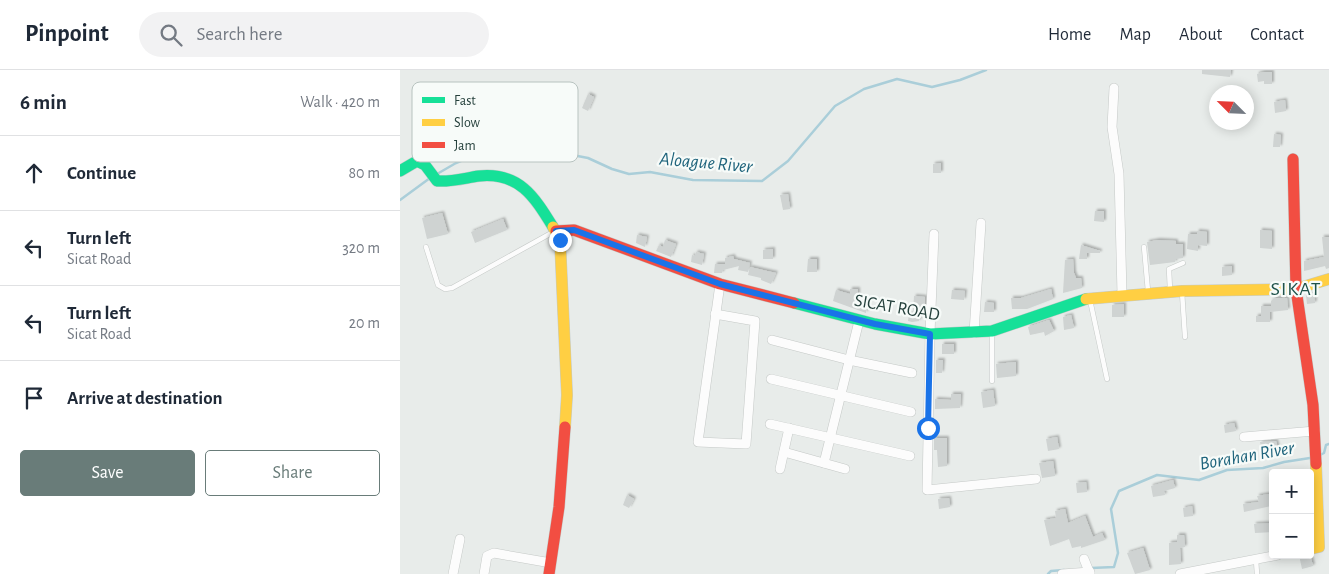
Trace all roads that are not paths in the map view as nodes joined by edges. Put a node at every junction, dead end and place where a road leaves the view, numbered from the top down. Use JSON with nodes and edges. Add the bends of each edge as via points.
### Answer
{"nodes":[{"id":1,"x":1114,"y":88,"type":"dead end"},
{"id":2,"x":1293,"y":159,"type":"dead end"},
{"id":3,"x":400,"y":171,"type":"edge"},
{"id":4,"x":980,"y":223,"type":"dead end"},
{"id":5,"x":556,"y":231,"type":"junction"},
{"id":6,"x":934,"y":234,"type":"dead end"},
{"id":7,"x":426,"y":246,"type":"dead end"},
{"id":8,"x":1144,"y":247,"type":"dead end"},
{"id":9,"x":1182,"y":263,"type":"dead end"},
{"id":10,"x":1329,"y":279,"type":"edge"},
{"id":11,"x":720,"y":284,"type":"junction"},
{"id":12,"x":1296,"y":289,"type":"junction"},
{"id":13,"x":1176,"y":291,"type":"junction"},
{"id":14,"x":1148,"y":292,"type":"junction"},
{"id":15,"x":1122,"y":294,"type":"junction"},
{"id":16,"x":1089,"y":298,"type":"junction"},
{"id":17,"x":716,"y":314,"type":"junction"},
{"id":18,"x":859,"y":321,"type":"junction"},
{"id":19,"x":992,"y":331,"type":"junction"},
{"id":20,"x":974,"y":333,"type":"junction"},
{"id":21,"x":930,"y":334,"type":"junction"},
{"id":22,"x":1186,"y":337,"type":"dead end"},
{"id":23,"x":772,"y":340,"type":"dead end"},
{"id":24,"x":849,"y":360,"type":"junction"},
{"id":25,"x":912,"y":373,"type":"dead end"},
{"id":26,"x":771,"y":379,"type":"dead end"},
{"id":27,"x":1107,"y":379,"type":"dead end"},
{"id":28,"x":992,"y":381,"type":"dead end"},
{"id":29,"x":840,"y":396,"type":"junction"},
{"id":30,"x":911,"y":412,"type":"dead end"},
{"id":31,"x":770,"y":424,"type":"dead end"},
{"id":32,"x":789,"y":428,"type":"junction"},
{"id":33,"x":1315,"y":430,"type":"junction"},
{"id":34,"x":830,"y":438,"type":"junction"},
{"id":35,"x":1244,"y":438,"type":"dead end"},
{"id":36,"x":784,"y":452,"type":"junction"},
{"id":37,"x":910,"y":456,"type":"dead end"},
{"id":38,"x":824,"y":464,"type":"junction"},
{"id":39,"x":780,"y":469,"type":"dead end"},
{"id":40,"x":845,"y":469,"type":"dead end"},
{"id":41,"x":1036,"y":480,"type":"dead end"},
{"id":42,"x":460,"y":539,"type":"dead end"},
{"id":43,"x":1314,"y":548,"type":"edge"},
{"id":44,"x":1269,"y":557,"type":"edge"},
{"id":45,"x":1084,"y":559,"type":"dead end"},
{"id":46,"x":1256,"y":560,"type":"junction"},
{"id":47,"x":550,"y":568,"type":"edge"},
{"id":48,"x":1090,"y":573,"type":"edge"},
{"id":49,"x":453,"y":574,"type":"edge"},
{"id":50,"x":484,"y":574,"type":"edge"},
{"id":51,"x":1062,"y":574,"type":"edge"},
{"id":52,"x":1180,"y":574,"type":"edge"},
{"id":53,"x":1258,"y":574,"type":"edge"}],
"edges":[{"from":1,"to":15,"type":"street","via":[[1112,127],[1119,174]]},
{"from":2,"to":12,"type":"street"},
{"from":3,"to":5,"type":"street","via":[[411,162],[423,162],[437,181],[453,182],[478,176],[509,177],[529,190]]},
{"from":4,"to":20,"type":"street"},
{"from":5,"to":7,"type":"lane","via":[[445,289],[438,285]]},
{"from":5,"to":11,"type":"street","name":"SICAT ROAD","via":[[574,230]]},
{"from":5,"to":47,"type":"street","via":[[560,240],[567,395],[559,508]]},
{"from":6,"to":21,"type":"street"},
{"from":8,"to":14,"type":"lane"},
{"from":9,"to":13,"type":"lane","via":[[1169,269]]},
{"from":10,"to":12,"type":"street","name":"SICAT ROAD"},
{"from":11,"to":17,"type":"street"},
{"from":11,"to":18,"type":"street","name":"SICAT ROAD"},
{"from":12,"to":13,"type":"street","name":"SICAT ROAD"},
{"from":12,"to":33,"type":"street"},
{"from":13,"to":14,"type":"street","name":"SICAT ROAD"},
{"from":13,"to":22,"type":"lane"},
{"from":14,"to":15,"type":"street","name":"SICAT ROAD"},
{"from":15,"to":16,"type":"street","name":"SICAT ROAD"},
{"from":16,"to":19,"type":"street","name":"SICAT ROAD"},
{"from":16,"to":27,"type":"lane"},
{"from":17,"to":17,"type":"street","via":[[698,442],[746,444],[755,321]]},
{"from":18,"to":21,"type":"street","name":"SICAT ROAD"},
{"from":18,"to":24,"type":"street"},
{"from":19,"to":20,"type":"street","name":"SICAT ROAD"},
{"from":19,"to":28,"type":"lane"},
{"from":20,"to":21,"type":"street","name":"SICAT ROAD"},
{"from":21,"to":41,"type":"street","via":[[927,490]]},
{"from":23,"to":24,"type":"street"},
{"from":24,"to":25,"type":"street"},
{"from":24,"to":29,"type":"street"},
{"from":26,"to":29,"type":"street"},
{"from":29,"to":30,"type":"street"},
{"from":29,"to":34,"type":"street"},
{"from":31,"to":32,"type":"street"},
{"from":32,"to":34,"type":"street"},
{"from":32,"to":36,"type":"street"},
{"from":33,"to":35,"type":"street"},
{"from":33,"to":43,"type":"street","via":[[1319,547]]},
{"from":34,"to":37,"type":"street"},
{"from":34,"to":38,"type":"street"},
{"from":36,"to":38,"type":"street"},
{"from":36,"to":39,"type":"street"},
{"from":38,"to":40,"type":"street"},
{"from":42,"to":49,"type":"street"},
{"from":44,"to":46,"type":"street"},
{"from":45,"to":48,"type":"street"},
{"from":46,"to":52,"type":"street"},
{"from":46,"to":53,"type":"lane"},
{"from":47,"to":50,"type":"street","via":[[494,553],[487,556]]},
{"from":48,"to":51,"type":"street"}]}
